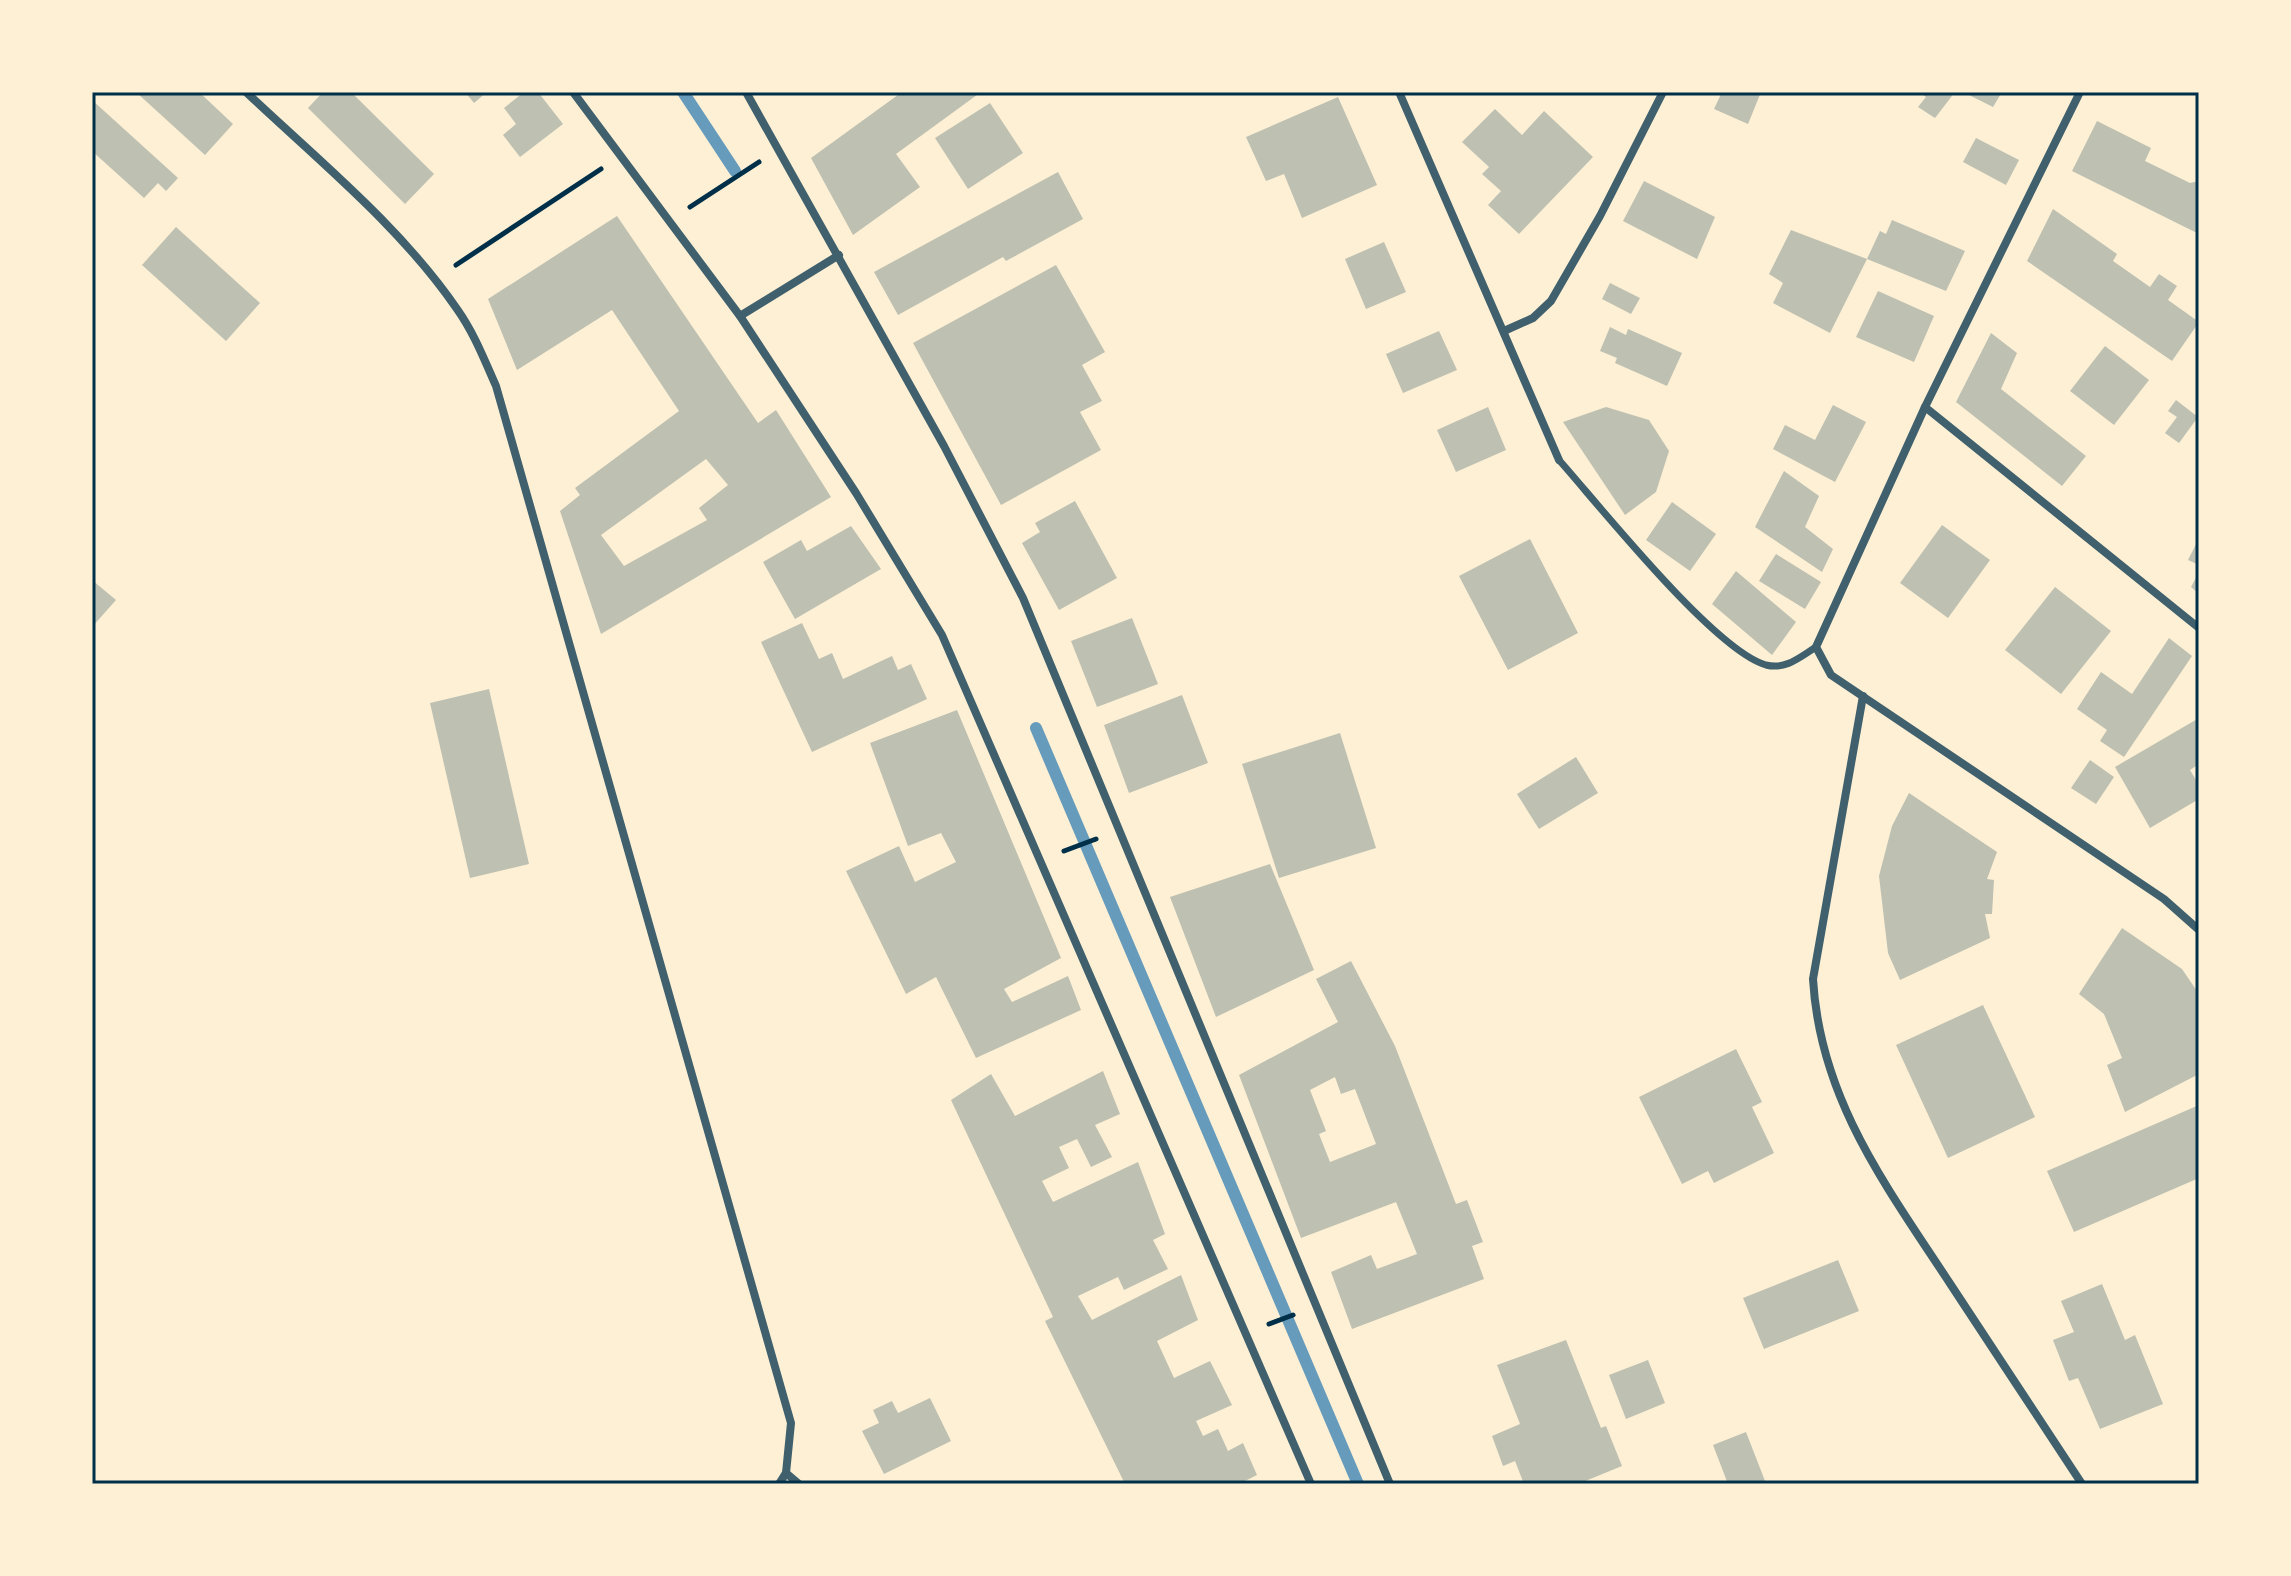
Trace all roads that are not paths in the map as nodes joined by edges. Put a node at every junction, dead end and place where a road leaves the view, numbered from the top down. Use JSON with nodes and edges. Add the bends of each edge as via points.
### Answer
{"nodes":[{"id":1,"x":246,"y":92,"type":"edge"},
{"id":2,"x":573,"y":92,"type":"edge"},
{"id":3,"x":746,"y":92,"type":"edge"},
{"id":4,"x":1399,"y":92,"type":"edge"},
{"id":5,"x":1663,"y":92,"type":"edge"},
{"id":6,"x":2080,"y":92,"type":"edge"},
{"id":7,"x":839,"y":255,"type":"junction"},
{"id":8,"x":740,"y":316,"type":"junction"},
{"id":9,"x":1504,"y":331,"type":"junction"},
{"id":10,"x":1925,"y":407,"type":"junction"},
{"id":11,"x":1559,"y":460,"type":"joint"},
{"id":12,"x":2199,"y":628,"type":"edge"},
{"id":13,"x":1816,"y":647,"type":"junction"},
{"id":14,"x":1863,"y":696,"type":"junction"},
{"id":15,"x":2199,"y":930,"type":"edge"},
{"id":16,"x":786,"y":1473,"type":"junction"},
{"id":17,"x":779,"y":1484,"type":"edge"},
{"id":18,"x":799,"y":1484,"type":"edge"},
{"id":19,"x":1311,"y":1484,"type":"edge"},
{"id":20,"x":1390,"y":1484,"type":"edge"},
{"id":21,"x":2082,"y":1484,"type":"edge"}],
"edges":[{"from":1,"to":16,"type":"street","via":[[435,279],[476,340],[496,386],[791,1423]]},
{"from":2,"to":8,"type":"street"},
{"from":3,"to":7,"type":"street"},
{"from":4,"to":9,"type":"street"},
{"from":5,"to":9,"type":"street","via":[[1551,301],[1533,318]]},
{"from":6,"to":10,"type":"street"},
{"from":7,"to":8,"type":"street"},
{"from":7,"to":20,"type":"street","via":[[1023,598]]},
{"from":8,"to":19,"type":"street","via":[[922,598],[982,723]]},
{"from":9,"to":11,"type":"street"},
{"from":10,"to":12,"type":"street"},
{"from":10,"to":13,"type":"street"},
{"from":11,"to":13,"type":"street","via":[[1667,583],[1732,644],[1766,665],[1787,666]]},
{"from":13,"to":14,"type":"street","via":[[1831,675]]},
{"from":14,"to":15,"type":"street","via":[[2164,899]]},
{"from":14,"to":21,"type":"street","via":[[1813,979],[1816,1023],[1829,1072],[1886,1186]]},
{"from":16,"to":17,"type":"street"},
{"from":16,"to":18,"type":"street"}]}
